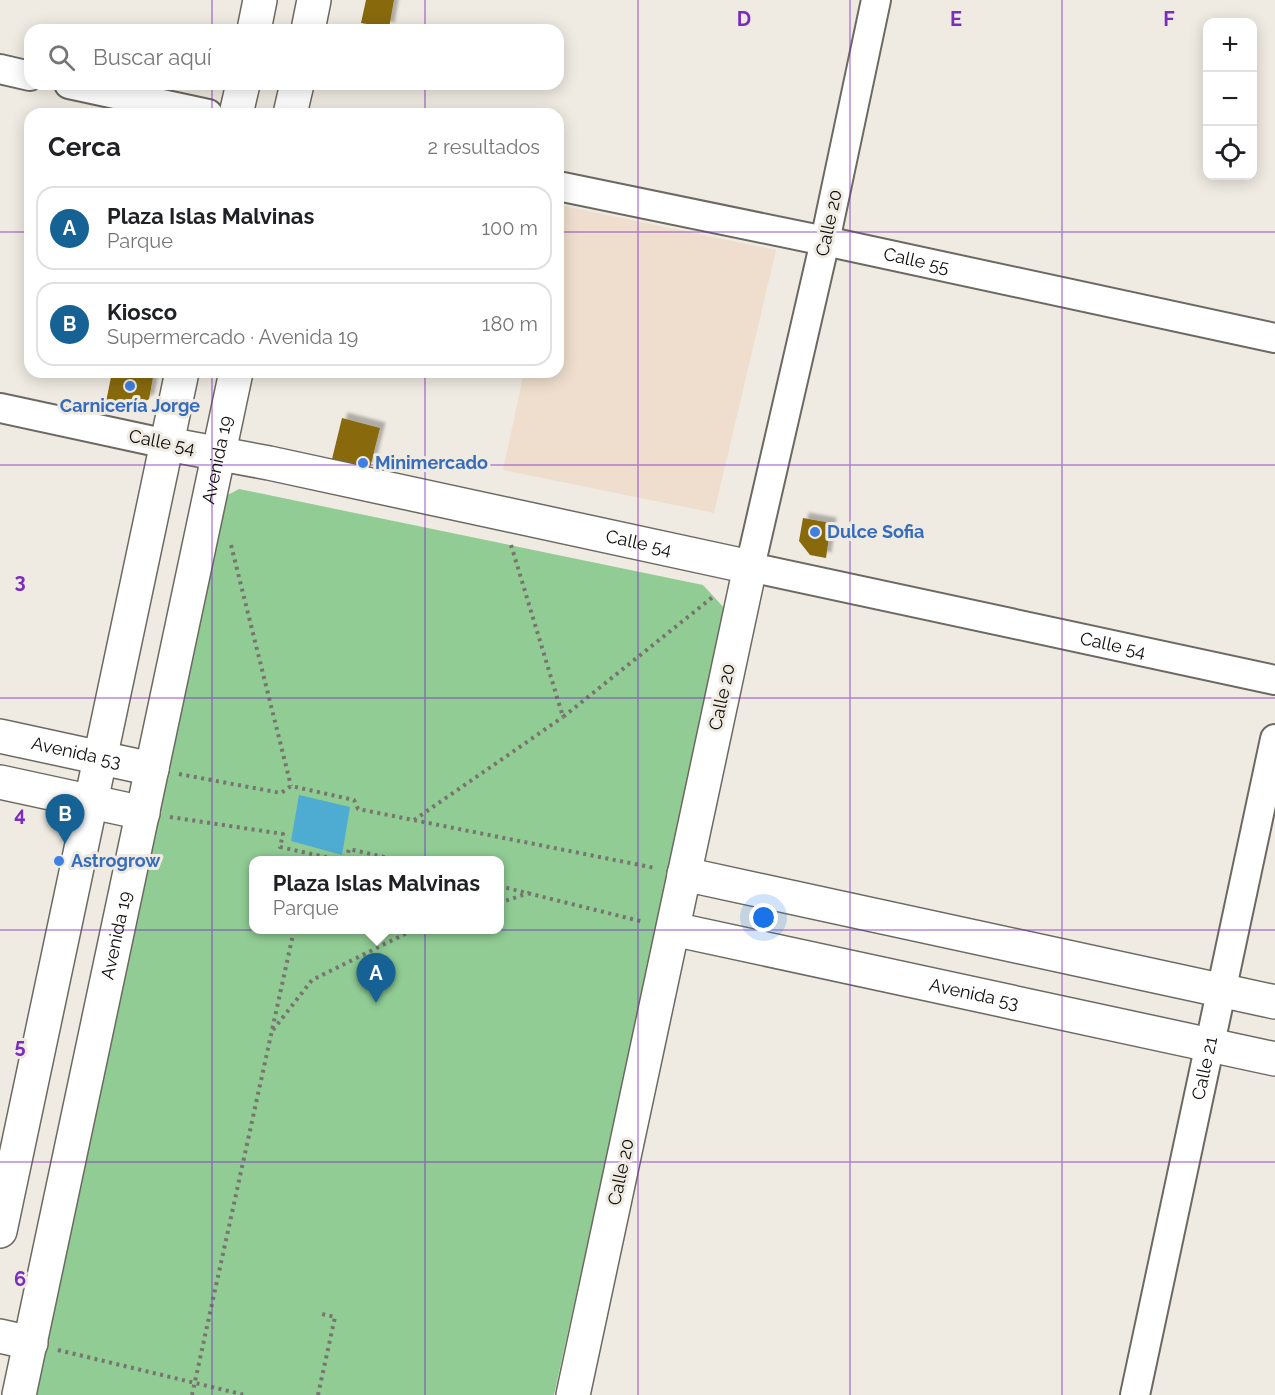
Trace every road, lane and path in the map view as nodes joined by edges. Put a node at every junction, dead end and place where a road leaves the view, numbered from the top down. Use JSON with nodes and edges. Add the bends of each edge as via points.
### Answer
{"nodes":[{"id":1,"x":260,"y":0,"type":"edge"},
{"id":2,"x":314,"y":0,"type":"edge"},
{"id":3,"x":876,"y":0,"type":"edge"},
{"id":4,"x":255,"y":24,"type":"edge"},
{"id":5,"x":309,"y":24,"type":"edge"},
{"id":6,"x":0,"y":69,"type":"edge"},
{"id":7,"x":24,"y":75,"type":"edge"},
{"id":8,"x":97,"y":90,"type":"edge"},
{"id":9,"x":242,"y":90,"type":"edge"},
{"id":10,"x":296,"y":90,"type":"edge"},
{"id":11,"x":180,"y":108,"type":"edge"},
{"id":12,"x":237,"y":108,"type":"edge"},
{"id":13,"x":291,"y":108,"type":"edge"},
{"id":14,"x":564,"y":187,"type":"edge"},
{"id":15,"x":825,"y":241,"type":"junction"},
{"id":16,"x":1275,"y":338,"type":"edge"},
{"id":17,"x":181,"y":378,"type":"edge"},
{"id":18,"x":235,"y":378,"type":"edge"},
{"id":19,"x":0,"y":408,"type":"edge"},
{"id":20,"x":167,"y":444,"type":"junction"},
{"id":21,"x":219,"y":453,"type":"junction"},
{"id":22,"x":502,"y":514,"type":"junction"},
{"id":23,"x":228,"y":534,"type":"dead end"},
{"id":24,"x":750,"y":567,"type":"junction"},
{"id":25,"x":1275,"y":681,"type":"edge"},
{"id":26,"x":563,"y":717,"type":"junction"},
{"id":27,"x":0,"y":736,"type":"edge"},
{"id":28,"x":1275,"y":739,"type":"edge"},
{"id":29,"x":100,"y":758,"type":"junction"},
{"id":30,"x":152,"y":769,"type":"junction"},
{"id":31,"x":0,"y":782,"type":"edge"},
{"id":32,"x":291,"y":786,"type":"junction"},
{"id":33,"x":91,"y":802,"type":"junction"},
{"id":34,"x":143,"y":813,"type":"junction"},
{"id":35,"x":414,"y":820,"type":"junction"},
{"id":36,"x":312,"y":855,"type":"joint"},
{"id":37,"x":316,"y":856,"type":"edge"},
{"id":38,"x":347,"y":856,"type":"edge"},
{"id":39,"x":377,"y":856,"type":"edge"},
{"id":40,"x":684,"y":874,"type":"junction"},
{"id":41,"x":504,"y":887,"type":"edge"},
{"id":42,"x":530,"y":893,"type":"junction"},
{"id":43,"x":504,"y":901,"type":"edge"},
{"id":44,"x":673,"y":929,"type":"junction"},
{"id":45,"x":293,"y":934,"type":"edge"},
{"id":46,"x":405,"y":934,"type":"edge"},
{"id":47,"x":1221,"y":990,"type":"junction"},
{"id":48,"x":1275,"y":1002,"type":"edge"},
{"id":49,"x":271,"y":1032,"type":"junction"},
{"id":50,"x":1210,"y":1045,"type":"junction"},
{"id":51,"x":1275,"y":1059,"type":"edge"},
{"id":52,"x":0,"y":1231,"type":"edge"},
{"id":53,"x":322,"y":1314,"type":"dead end"},
{"id":54,"x":15,"y":1340,"type":"edge"},
{"id":55,"x":194,"y":1384,"type":"junction"},
{"id":56,"x":0,"y":1392,"type":"edge"},
{"id":57,"x":17,"y":1395,"type":"edge"},
{"id":58,"x":192,"y":1395,"type":"edge"},
{"id":59,"x":244,"y":1395,"type":"edge"},
{"id":60,"x":318,"y":1395,"type":"edge"},
{"id":61,"x":573,"y":1395,"type":"edge"},
{"id":62,"x":1135,"y":1395,"type":"edge"}],
"edges":[{"from":1,"to":4,"type":"street"},
{"from":2,"to":5,"type":"street"},
{"from":3,"to":15,"type":"street","name":"Calle 20"},
{"from":6,"to":7,"type":"street"},
{"from":8,"to":11,"type":"street"},
{"from":9,"to":12,"type":"street"},
{"from":10,"to":13,"type":"street"},
{"from":14,"to":15,"type":"street","name":"Calle 55"},
{"from":15,"to":16,"type":"street","name":"Calle 55"},
{"from":15,"to":24,"type":"street","name":"Calle 20"},
{"from":17,"to":20,"type":"street"},
{"from":18,"to":21,"type":"street","name":"Avenida 19"},
{"from":19,"to":20,"type":"street","name":"Calle 54"},
{"from":20,"to":21,"type":"street","name":"Calle 54"},
{"from":20,"to":29,"type":"street"},
{"from":21,"to":22,"type":"street","name":"Calle 54"},
{"from":21,"to":30,"type":"street","name":"Avenida 19"},
{"from":22,"to":24,"type":"street","name":"Calle 54"},
{"from":22,"to":26,"type":"path"},
{"from":23,"to":32,"type":"path"},
{"from":24,"to":25,"type":"street","name":"Calle 54"},
{"from":24,"to":26,"type":"path"},
{"from":24,"to":40,"type":"street","name":"Calle 20"},
{"from":26,"to":35,"type":"path"},
{"from":27,"to":29,"type":"street","name":"Avenida 53"},
{"from":28,"to":47,"type":"street","name":"Calle 21"},
{"from":29,"to":30,"type":"street","name":"Avenida 53"},
{"from":29,"to":33,"type":"street"},
{"from":30,"to":32,"type":"path","via":[[281,794]]},
{"from":30,"to":34,"type":"street","name":"Avenida 19"},
{"from":31,"to":33,"type":"street"},
{"from":32,"to":35,"type":"path","via":[[354,800],[358,808]]},
{"from":33,"to":34,"type":"street"},
{"from":33,"to":52,"type":"street"},
{"from":34,"to":36,"type":"path","via":[[283,834],[280,847]]},
{"from":34,"to":54,"type":"street","name":"Avenida 19"},
{"from":35,"to":40,"type":"path"},
{"from":36,"to":37,"type":"path"},
{"from":38,"to":39,"type":"path","via":[[349,849]]},
{"from":40,"to":44,"type":"street","name":"Calle 20"},
{"from":40,"to":47,"type":"street"},
{"from":41,"to":42,"type":"path"},
{"from":42,"to":43,"type":"path"},
{"from":42,"to":44,"type":"path"},
{"from":44,"to":50,"type":"street","name":"Avenida 53"},
{"from":44,"to":61,"type":"street","name":"Calle 20"},
{"from":45,"to":49,"type":"path"},
{"from":46,"to":49,"type":"path","via":[[312,980]]},
{"from":47,"to":48,"type":"street"},
{"from":47,"to":50,"type":"street","name":"Calle 21"},
{"from":49,"to":55,"type":"path"},
{"from":50,"to":51,"type":"street","name":"Avenida 53"},
{"from":50,"to":62,"type":"street","name":"Calle 21"},
{"from":53,"to":60,"type":"path","via":[[335,1317]]},
{"from":54,"to":55,"type":"path"},
{"from":54,"to":57,"type":"street","name":"Avenida 19"},
{"from":55,"to":58,"type":"path"},
{"from":55,"to":59,"type":"path"},
{"from":56,"to":57,"type":"street"}]}
